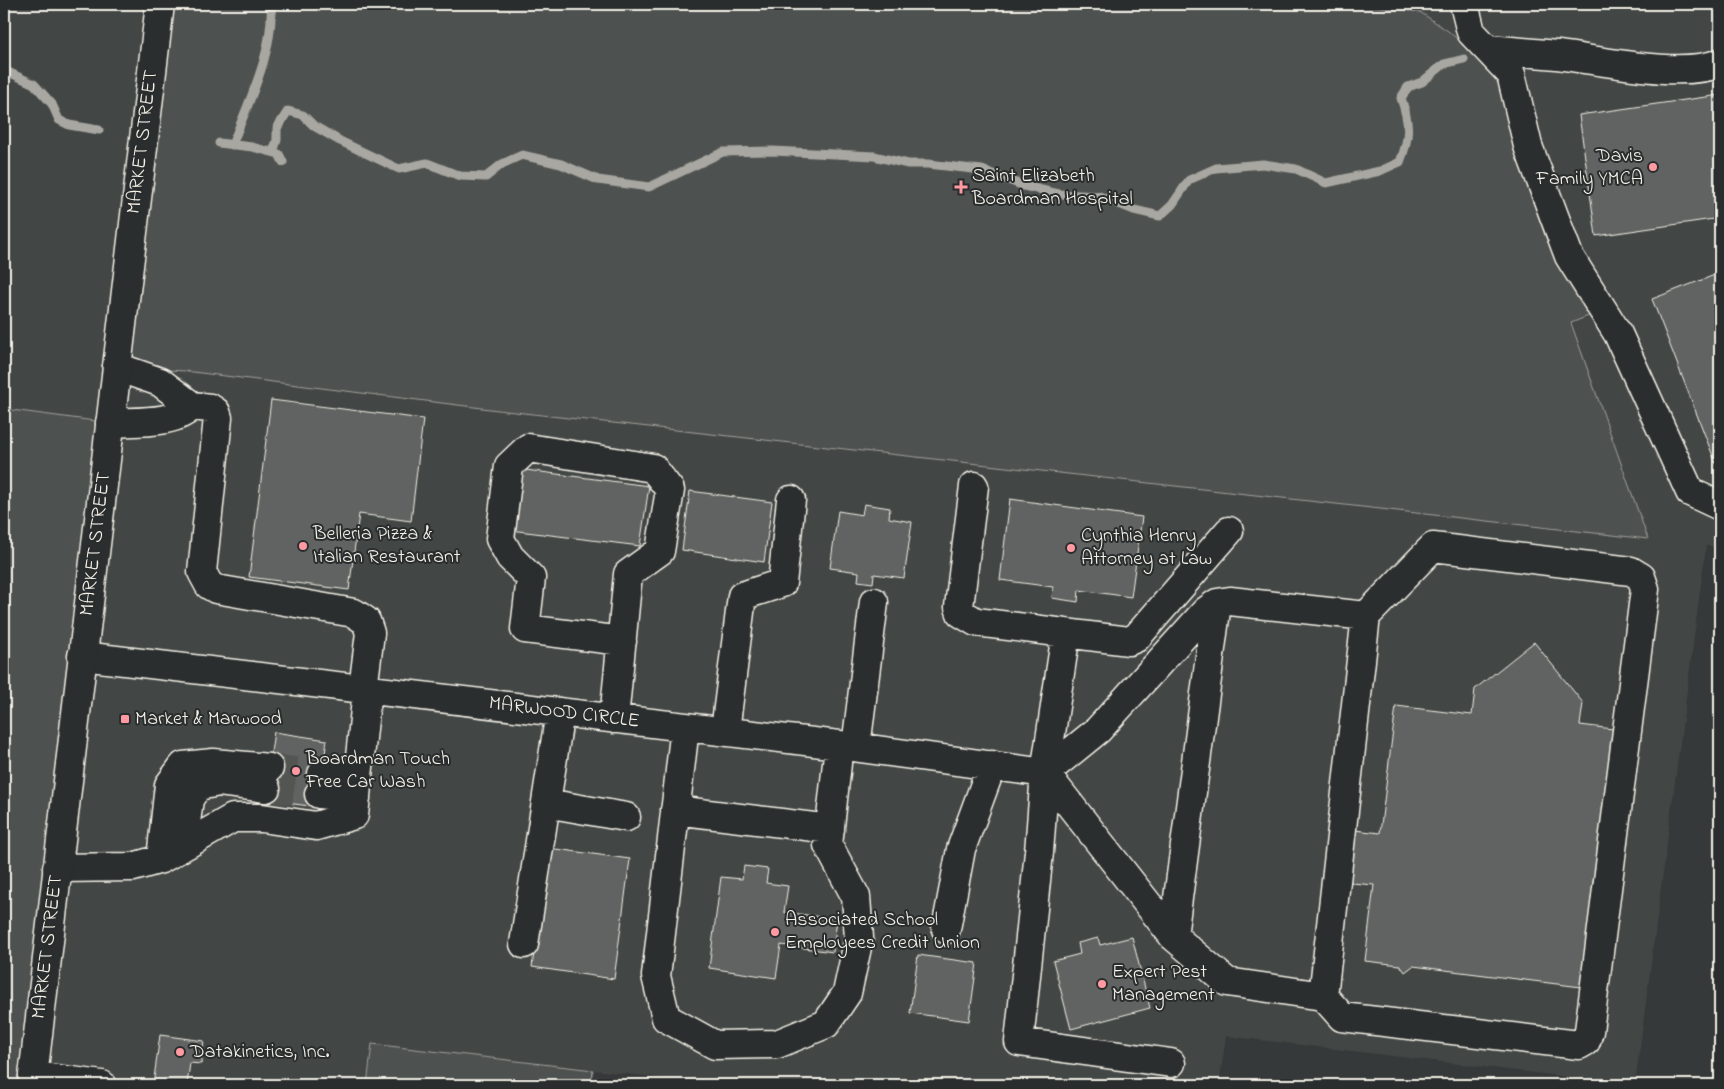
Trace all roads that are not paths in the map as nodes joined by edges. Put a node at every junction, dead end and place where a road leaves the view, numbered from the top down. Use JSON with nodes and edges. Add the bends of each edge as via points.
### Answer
{"nodes":[{"id":1,"x":160,"y":4,"type":"edge"},
{"id":2,"x":1464,"y":4,"type":"edge"},
{"id":3,"x":1488,"y":50,"type":"junction"},
{"id":4,"x":1720,"y":63,"type":"edge"},
{"id":5,"x":117,"y":367,"type":"junction"},
{"id":6,"x":192,"y":406,"type":"junction"},
{"id":7,"x":110,"y":423,"type":"junction"},
{"id":8,"x":974,"y":486,"type":"dead end"},
{"id":9,"x":791,"y":500,"type":"dead end"},
{"id":10,"x":1720,"y":506,"type":"edge"},
{"id":11,"x":1229,"y":530,"type":"dead end"},
{"id":12,"x":874,"y":602,"type":"dead end"},
{"id":13,"x":1217,"y":603,"type":"junction"},
{"id":14,"x":1366,"y":616,"type":"junction"},
{"id":15,"x":1066,"y":633,"type":"junction"},
{"id":16,"x":622,"y":641,"type":"junction"},
{"id":17,"x":82,"y":656,"type":"junction"},
{"id":18,"x":365,"y":689,"type":"junction"},
{"id":19,"x":560,"y":712,"type":"junction"},
{"id":20,"x":614,"y":718,"type":"junction"},
{"id":21,"x":685,"y":727,"type":"junction"},
{"id":22,"x":725,"y":731,"type":"junction"},
{"id":23,"x":847,"y":746,"type":"junction"},
{"id":24,"x":992,"y":765,"type":"junction"},
{"id":25,"x":1045,"y":773,"type":"junction"},
{"id":26,"x":267,"y":778,"type":"tunnel mouth"},
{"id":27,"x":321,"y":784,"type":"tunnel mouth"},
{"id":28,"x":357,"y":788,"type":"junction"},
{"id":29,"x":546,"y":803,"type":"junction"},
{"id":30,"x":676,"y":810,"type":"junction"},
{"id":31,"x":626,"y":817,"type":"dead end"},
{"id":32,"x":830,"y":829,"type":"junction"},
{"id":33,"x":172,"y":852,"type":"junction"},
{"id":34,"x":57,"y":868,"type":"junction"},
{"id":35,"x":946,"y":930,"type":"dead end"},
{"id":36,"x":1173,"y":936,"type":"junction"},
{"id":37,"x":524,"y":944,"type":"dead end"},
{"id":38,"x":1323,"y":996,"type":"junction"},
{"id":39,"x":1171,"y":1063,"type":"dead end"},
{"id":40,"x":32,"y":1080,"type":"edge"},
{"id":41,"x":102,"y":1085,"type":"edge"}],
"edges":[{"from":1,"to":5,"type":"main road","name":"MARKET STREET"},
{"from":2,"to":3,"type":"main road","via":[[1472,32]]},
{"from":3,"to":4,"type":"main road","via":[[1558,55],[1641,67],[1707,68]]},
{"from":3,"to":10,"type":"main road","via":[[1511,74],[1528,146],[1569,256],[1618,334],[1690,492]]},
{"from":5,"to":6,"type":"main road","via":[[160,382]]},
{"from":5,"to":7,"type":"main road","name":"MARKET STREET"},
{"from":6,"to":7,"type":"main road","via":[[185,413],[170,418]]},
{"from":6,"to":18,"type":"main road","via":[[210,408],[218,418],[203,548],[202,572],[209,585],[216,590],[354,613],[366,622],[370,633]]},
{"from":7,"to":17,"type":"main road","name":"MARKET STREET"},
{"from":8,"to":15,"type":"main road","via":[[959,607],[961,613],[976,622]]},
{"from":9,"to":22,"type":"main road","via":[[782,583],[742,596]]},
{"from":11,"to":15,"type":"main road","via":[[1136,638],[1128,641]]},
{"from":12,"to":23,"type":"main road"},
{"from":13,"to":14,"type":"main road","via":[[1230,601]]},
{"from":13,"to":25,"type":"main road","via":[[1206,611],[1098,730]]},
{"from":13,"to":36,"type":"main road"},
{"from":14,"to":38,"type":"main road"},
{"from":14,"to":38,"type":"main road","via":[[1434,547],[1631,571],[1641,577],[1645,589],[1586,1041],[1579,1045],[1342,1016]]},
{"from":15,"to":25,"type":"main road"},
{"from":16,"to":16,"type":"main road","via":[[628,574],[660,551],[670,490],[652,468],[528,448],[509,466],[500,540],[510,557],[531,578],[525,629]]},
{"from":16,"to":20,"type":"main road"},
{"from":17,"to":18,"type":"main road","name":"MARWOOD CIRCLE"},
{"from":17,"to":34,"type":"main road","name":"MARKET STREET"},
{"from":18,"to":19,"type":"main road","name":"MARWOOD CIRCLE"},
{"from":18,"to":28,"type":"main road"},
{"from":19,"to":20,"type":"main road","name":"MARWOOD CIRCLE"},
{"from":19,"to":29,"type":"main road"},
{"from":20,"to":21,"type":"main road","name":"MARWOOD CIRCLE"},
{"from":21,"to":22,"type":"main road","name":"MARWOOD CIRCLE"},
{"from":21,"to":30,"type":"main road"},
{"from":22,"to":23,"type":"main road","name":"MARWOOD CIRCLE"},
{"from":23,"to":24,"type":"main road","name":"MARWOOD CIRCLE"},
{"from":23,"to":32,"type":"main road"},
{"from":24,"to":25,"type":"main road","name":"MARWOOD CIRCLE"},
{"from":24,"to":35,"type":"main road","via":[[961,849]]},
{"from":25,"to":36,"type":"main road"},
{"from":25,"to":39,"type":"main road","via":[[1019,1042]]},
{"from":26,"to":33,"type":"main road","via":[[213,763],[183,766],[169,785]]},
{"from":27,"to":28,"type":"main road"},
{"from":28,"to":33,"type":"main road","via":[[354,815],[316,826],[262,818],[233,818]]},
{"from":29,"to":31,"type":"main road"},
{"from":29,"to":37,"type":"main road"},
{"from":30,"to":32,"type":"main road"},
{"from":30,"to":32,"type":"main road","via":[[656,976],[666,1018],[715,1044],[777,1044],[826,1024],[847,993],[859,938],[856,897],[828,845]]},
{"from":33,"to":34,"type":"main road","via":[[133,867]]},
{"from":34,"to":40,"type":"main road","name":"MARKET STREET"},
{"from":36,"to":38,"type":"main road","via":[[1227,982]]},
{"from":40,"to":41,"type":"main road"}]}
